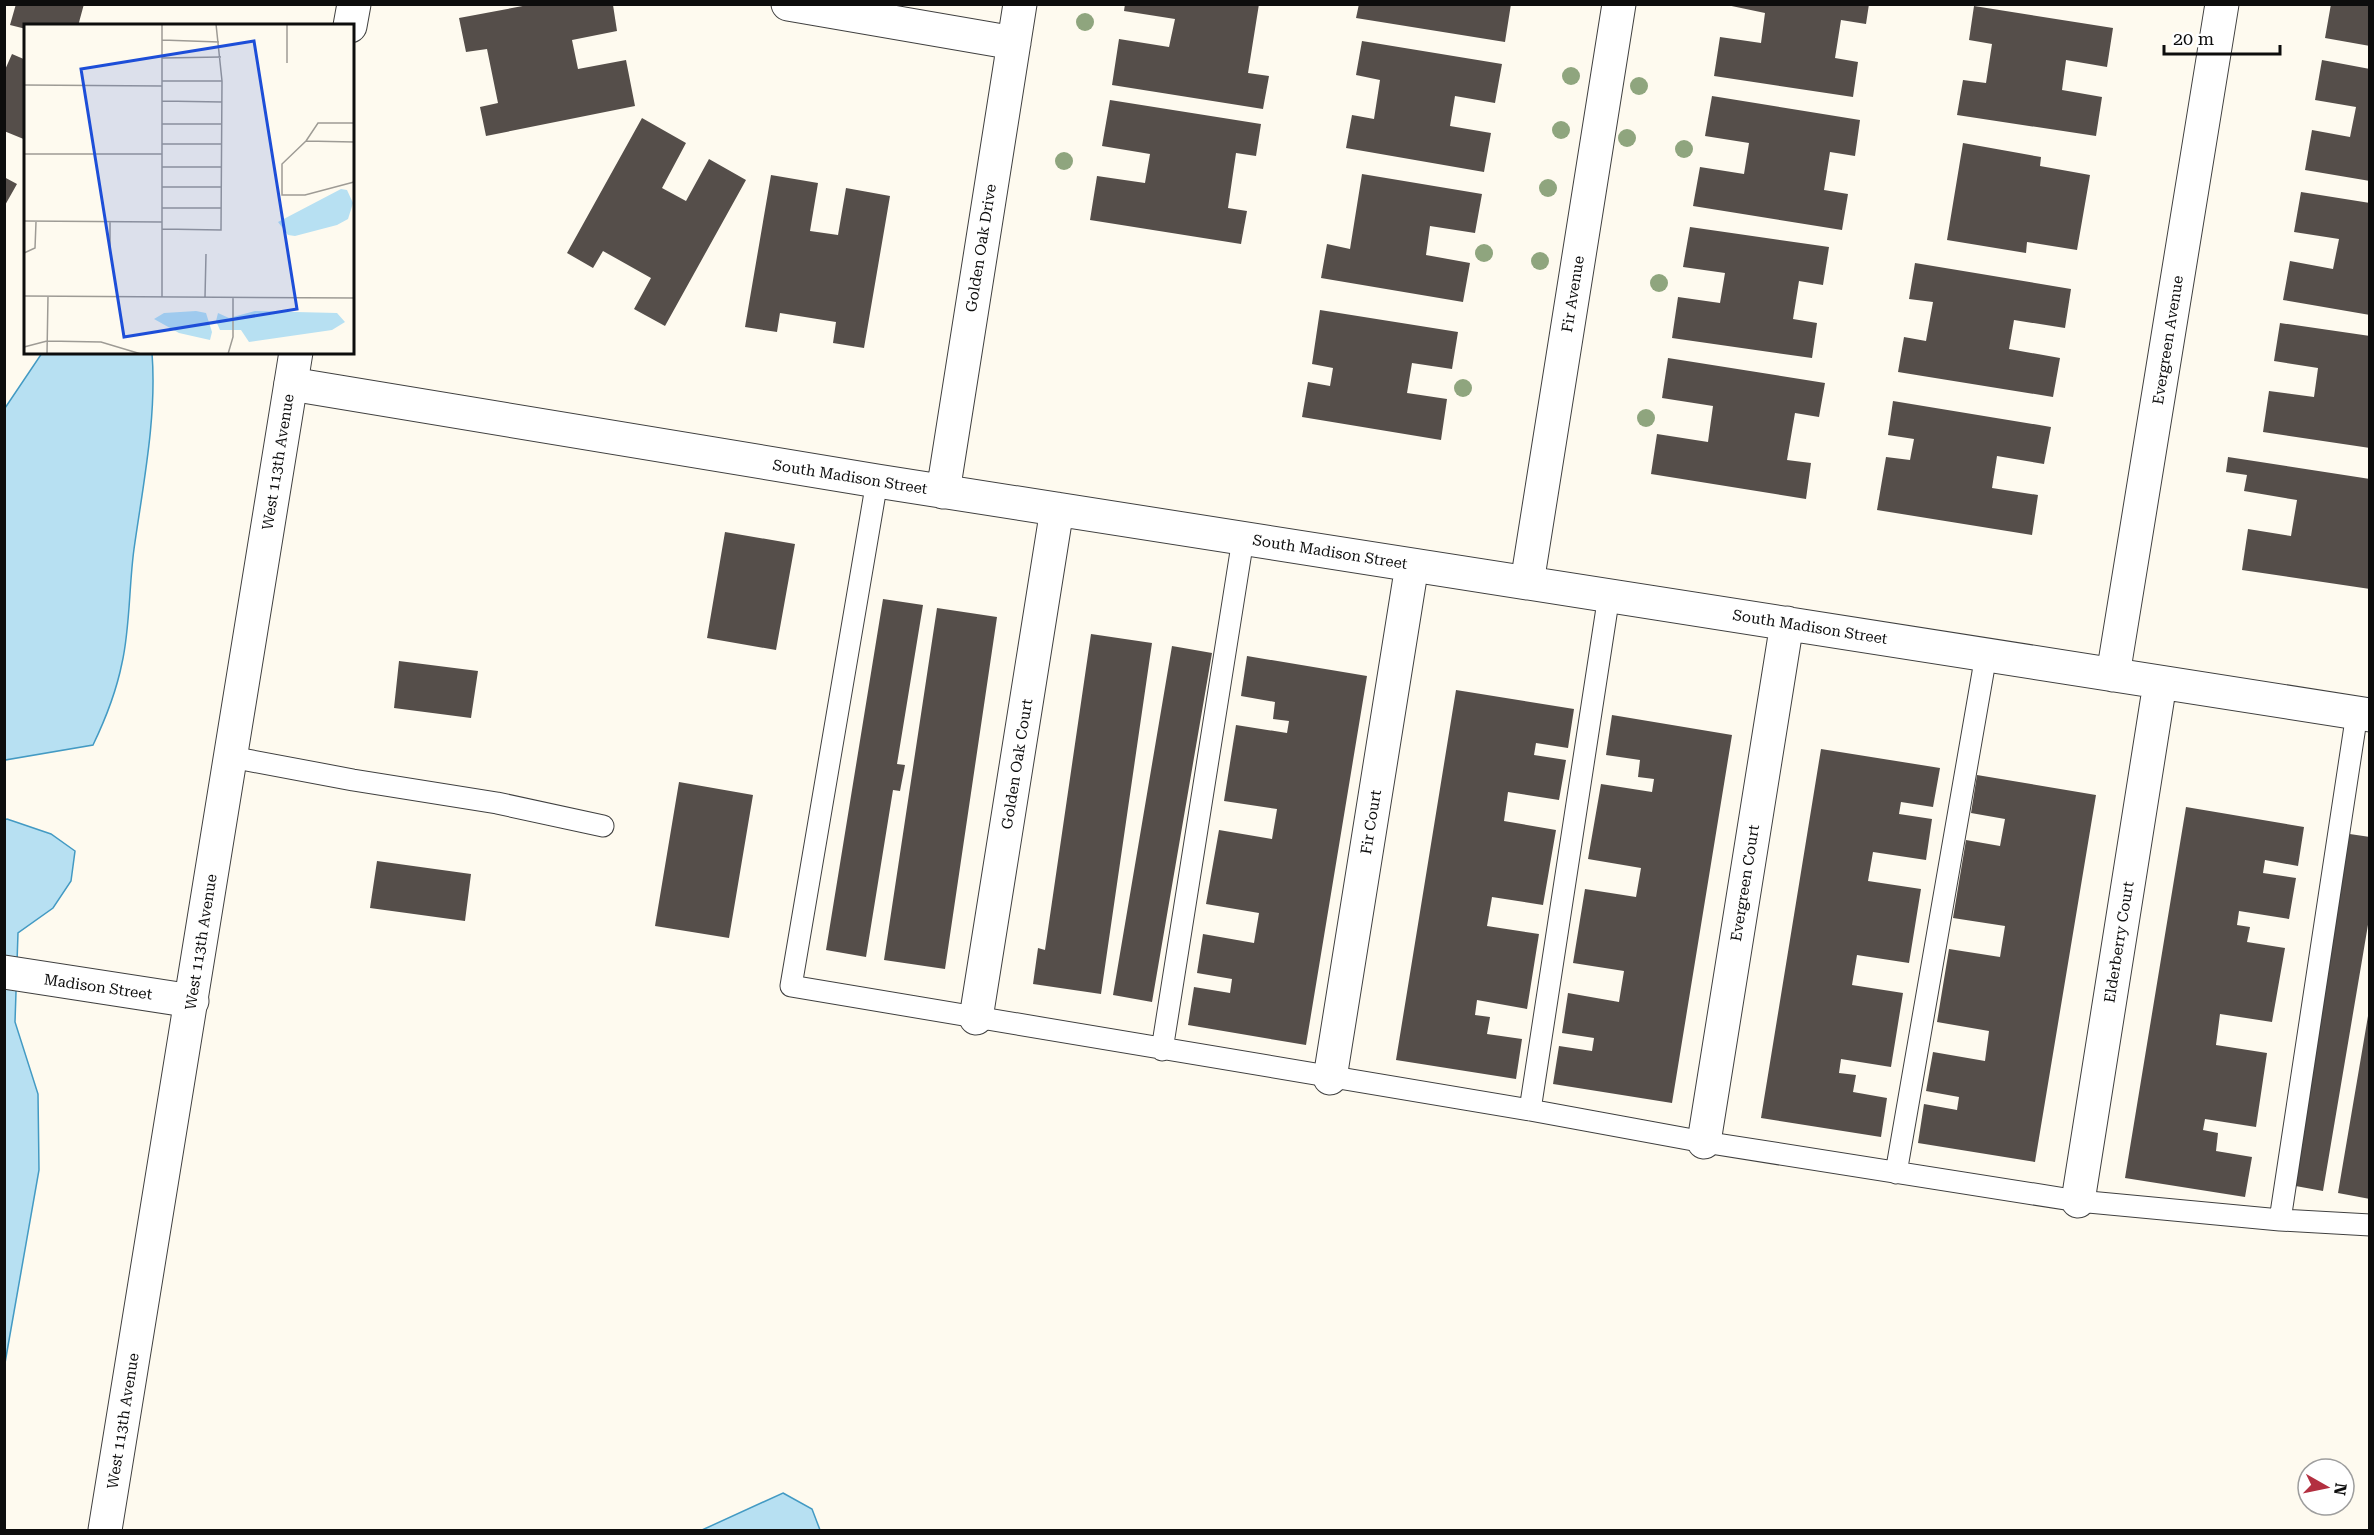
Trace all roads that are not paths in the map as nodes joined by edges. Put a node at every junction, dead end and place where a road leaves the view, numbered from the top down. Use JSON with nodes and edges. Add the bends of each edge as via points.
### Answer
{"nodes":[{"id":1,"x":354,"y":4,"type":"edge"},
{"id":2,"x":788,"y":4,"type":"edge"},
{"id":3,"x":1020,"y":4,"type":"edge"},
{"id":4,"x":1619,"y":4,"type":"edge"},
{"id":5,"x":2222,"y":4,"type":"edge"},
{"id":6,"x":351,"y":24,"type":"edge"},
{"id":7,"x":1014,"y":43,"type":"junction"},
{"id":8,"x":293,"y":368,"type":"edge"},
{"id":9,"x":877,"y":481,"type":"junction"},
{"id":10,"x":943,"y":492,"type":"junction"},
{"id":11,"x":1057,"y":509,"type":"junction"},
{"id":12,"x":1243,"y":539,"type":"junction"},
{"id":13,"x":1412,"y":565,"type":"junction"},
{"id":14,"x":1527,"y":583,"type":"junction"},
{"id":15,"x":1609,"y":595,"type":"junction"},
{"id":16,"x":1787,"y":623,"type":"junction"},
{"id":17,"x":1986,"y":655,"type":"junction"},
{"id":18,"x":2113,"y":675,"type":"junction"},
{"id":19,"x":2160,"y":683,"type":"junction"},
{"id":20,"x":2363,"y":714,"type":"edge"},
{"id":21,"x":231,"y":757,"type":"junction"},
{"id":22,"x":603,"y":826,"type":"dead end"},
{"id":23,"x":4,"y":972,"type":"edge"},
{"id":24,"x":192,"y":1001,"type":"junction"},
{"id":25,"x":976,"y":1018,"type":"junction"},
{"id":26,"x":1162,"y":1050,"type":"junction"},
{"id":27,"x":1330,"y":1078,"type":"junction"},
{"id":28,"x":1530,"y":1110,"type":"junction"},
{"id":29,"x":1704,"y":1142,"type":"junction"},
{"id":30,"x":1896,"y":1173,"type":"junction"},
{"id":31,"x":2078,"y":1200,"type":"junction"},
{"id":32,"x":2280,"y":1220,"type":"junction"},
{"id":33,"x":2370,"y":1225,"type":"edge"},
{"id":34,"x":105,"y":1530,"type":"edge"}],
"edges":[{"from":1,"to":6,"type":"street"},
{"from":2,"to":7,"type":"street"},
{"from":3,"to":7,"type":"street","name":"Golden Oak Drive"},
{"from":4,"to":14,"type":"street","name":"Fir Avenue"},
{"from":5,"to":18,"type":"street","name":"Evergreen Avenue"},
{"from":7,"to":10,"type":"street","name":"Golden Oak Drive"},
{"from":8,"to":9,"type":"street","name":"South Madison Street"},
{"from":8,"to":21,"type":"street","name":"West 113th Avenue"},
{"from":9,"to":10,"type":"street","name":"South Madison Street"},
{"from":9,"to":25,"type":"lane","via":[[791,986]]},
{"from":10,"to":11,"type":"street","name":"South Madison Street"},
{"from":11,"to":12,"type":"street","name":"South Madison Street"},
{"from":11,"to":25,"type":"street","name":"Golden Oak Court"},
{"from":12,"to":13,"type":"street","name":"South Madison Street"},
{"from":12,"to":26,"type":"lane"},
{"from":13,"to":14,"type":"street","name":"South Madison Street"},
{"from":13,"to":27,"type":"street","name":"Fir Court"},
{"from":14,"to":15,"type":"street","name":"South Madison Street"},
{"from":15,"to":16,"type":"street","name":"South Madison Street"},
{"from":15,"to":28,"type":"lane"},
{"from":16,"to":17,"type":"street","name":"South Madison Street"},
{"from":16,"to":29,"type":"street","name":"Evergreen Court"},
{"from":17,"to":18,"type":"street","name":"South Madison Street"},
{"from":17,"to":30,"type":"lane"},
{"from":18,"to":19,"type":"street","name":"South Madison Street"},
{"from":19,"to":20,"type":"street","name":"South Madison Street"},
{"from":19,"to":31,"type":"street","name":"Elderberry Court"},
{"from":20,"to":32,"type":"lane"},
{"from":21,"to":22,"type":"lane","via":[[497,803]]},
{"from":21,"to":24,"type":"street","name":"West 113th Avenue"},
{"from":23,"to":24,"type":"street","name":"Madison Street"},
{"from":24,"to":34,"type":"street","name":"West 113th Avenue"},
{"from":25,"to":26,"type":"lane"},
{"from":26,"to":27,"type":"lane"},
{"from":27,"to":28,"type":"lane"},
{"from":28,"to":29,"type":"lane"},
{"from":29,"to":30,"type":"lane"},
{"from":30,"to":31,"type":"lane"},
{"from":31,"to":32,"type":"lane"},
{"from":32,"to":33,"type":"lane"}]}
